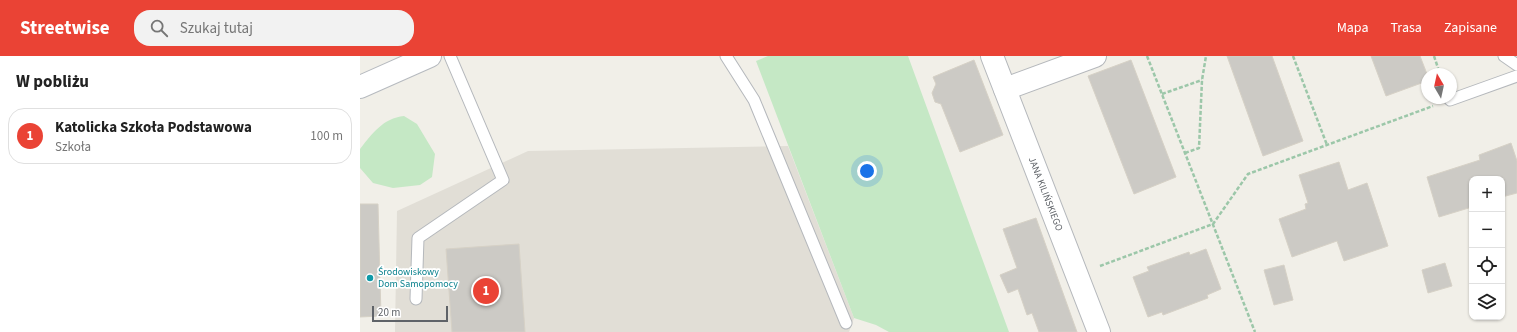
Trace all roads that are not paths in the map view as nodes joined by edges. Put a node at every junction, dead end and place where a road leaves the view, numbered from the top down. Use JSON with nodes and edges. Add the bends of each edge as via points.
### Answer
{"nodes":[{"id":1,"x":430,"y":56,"type":"edge"},
{"id":2,"x":450,"y":56,"type":"edge"},
{"id":3,"x":726,"y":56,"type":"edge"},
{"id":4,"x":992,"y":56,"type":"edge"},
{"id":5,"x":1095,"y":56,"type":"edge"},
{"id":6,"x":1504,"y":56,"type":"edge"},
{"id":7,"x":1517,"y":65,"type":"edge"},
{"id":8,"x":1517,"y":76,"type":"edge"},
{"id":9,"x":360,"y":87,"type":"edge"},
{"id":10,"x":1005,"y":89,"type":"junction"},
{"id":11,"x":1457,"y":97,"type":"edge"},
{"id":12,"x":416,"y":299,"type":"dead end"},
{"id":13,"x":846,"y":323,"type":"dead end"},
{"id":14,"x":1099,"y":332,"type":"edge"}],
"edges":[{"from":1,"to":9,"type":"street"},
{"from":2,"to":12,"type":"lane","via":[[503,180],[418,238]]},
{"from":3,"to":13,"type":"lane","via":[[754,100]]},
{"from":4,"to":10,"type":"street","name":"JANA KILIŃSKIEGO"},
{"from":5,"to":10,"type":"street"},
{"from":6,"to":7,"type":"lane"},
{"from":8,"to":11,"type":"lane"},
{"from":10,"to":14,"type":"street","name":"JANA KILIŃSKIEGO"}]}
